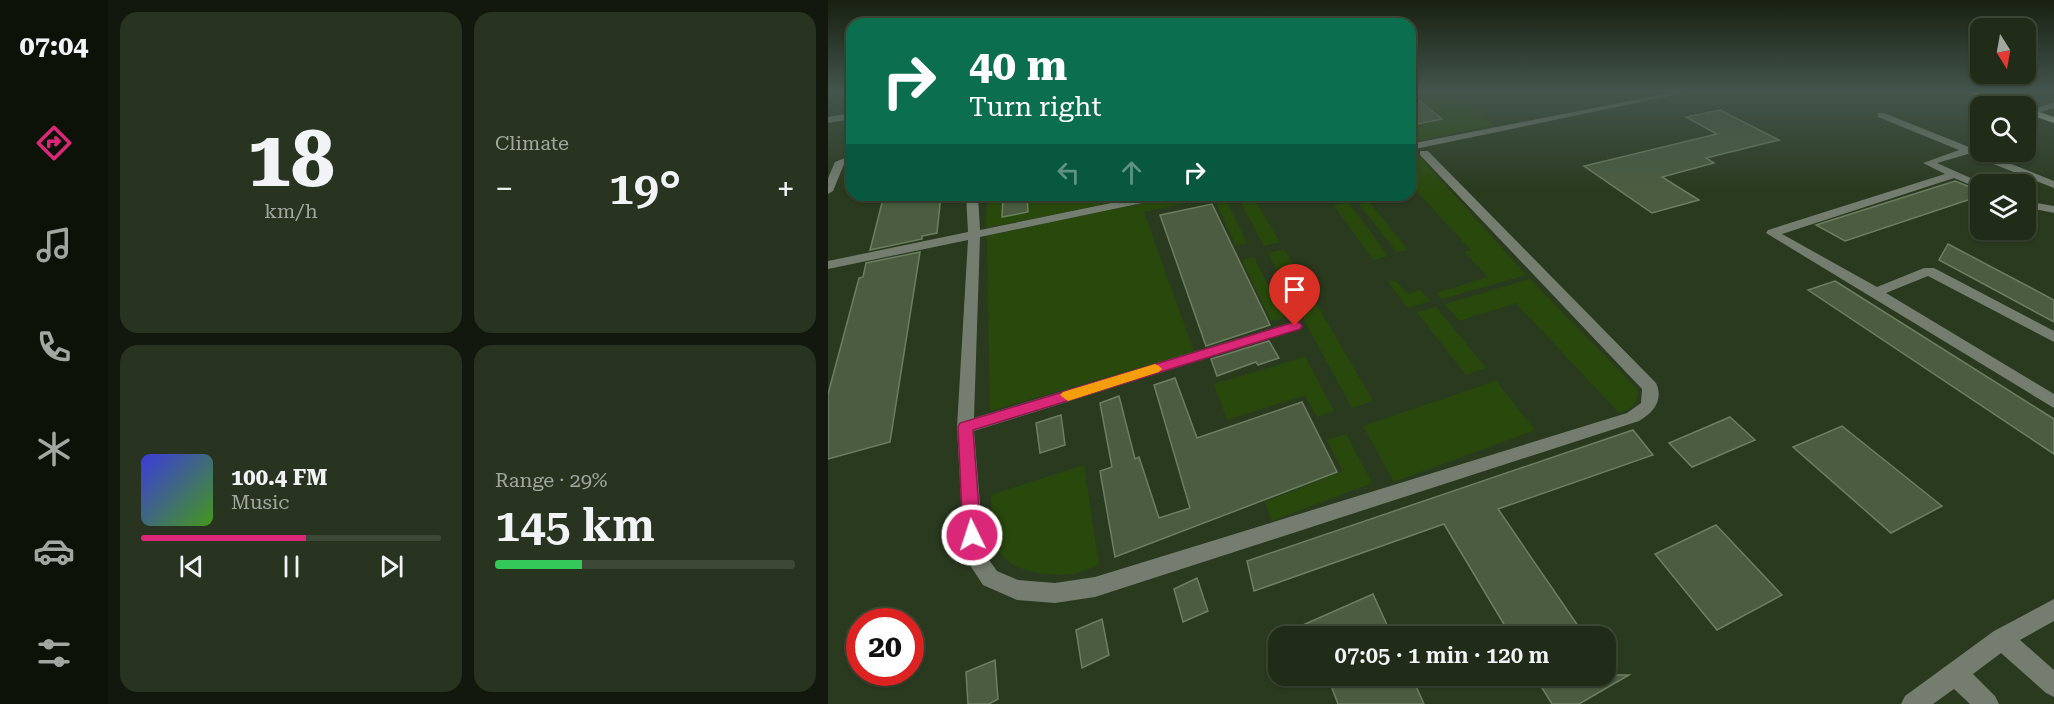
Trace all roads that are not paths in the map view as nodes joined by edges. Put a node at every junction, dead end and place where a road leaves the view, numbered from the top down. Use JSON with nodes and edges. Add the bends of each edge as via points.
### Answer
{"nodes":[{"id":1,"x":1533,"y":125,"type":"edge"},
{"id":2,"x":1906,"y":125,"type":"edge"},
{"id":3,"x":1417,"y":150,"type":"edge"},
{"id":4,"x":1970,"y":150,"type":"joint"},
{"id":5,"x":846,"y":160,"type":"edge"},
{"id":6,"x":840,"y":162,"type":"junction"},
{"id":7,"x":2000,"y":162,"type":"edge"},
{"id":8,"x":828,"y":164,"type":"edge"},
{"id":9,"x":1954,"y":175,"type":"junction"},
{"id":10,"x":1970,"y":182,"type":"edge"},
{"id":11,"x":2054,"y":184,"type":"edge"},
{"id":12,"x":828,"y":191,"type":"edge"},
{"id":13,"x":972,"y":201,"type":"edge"},
{"id":14,"x":1136,"y":201,"type":"edge"},
{"id":15,"x":2036,"y":205,"type":"edge"},
{"id":16,"x":2052,"y":206,"type":"edge"},
{"id":17,"x":974,"y":234,"type":"junction"},
{"id":18,"x":828,"y":265,"type":"edge"},
{"id":19,"x":1876,"y":292,"type":"junction"},
{"id":20,"x":1295,"y":326,"type":"dead end"},
{"id":21,"x":2054,"y":337,"type":"edge"},
{"id":22,"x":2054,"y":402,"type":"edge"},
{"id":23,"x":965,"y":427,"type":"junction"},
{"id":24,"x":2054,"y":609,"type":"edge"},
{"id":25,"x":2002,"y":639,"type":"junction"},
{"id":26,"x":1955,"y":674,"type":"junction"},
{"id":27,"x":2054,"y":685,"type":"edge"},
{"id":28,"x":1913,"y":704,"type":"edge"},
{"id":29,"x":1987,"y":704,"type":"edge"}],
"edges":[{"from":1,"to":3,"type":"street"},
{"from":2,"to":4,"type":"street"},
{"from":3,"to":23,"type":"street","via":[[1650,387],[1652,402],[1646,410],[1634,417],[1106,583],[1055,593],[1017,591],[990,578],[974,556]]},
{"from":4,"to":9,"type":"street","via":[[1928,163]]},
{"from":5,"to":6,"type":"street"},
{"from":6,"to":8,"type":"street"},
{"from":6,"to":12,"type":"street"},
{"from":7,"to":11,"type":"street"},
{"from":9,"to":10,"type":"street"},
{"from":9,"to":19,"type":"street","via":[[1773,233]]},
{"from":13,"to":17,"type":"street"},
{"from":14,"to":17,"type":"street"},
{"from":15,"to":16,"type":"street"},
{"from":17,"to":18,"type":"street"},
{"from":17,"to":23,"type":"street"},
{"from":19,"to":21,"type":"street","via":[[1929,271]]},
{"from":19,"to":22,"type":"street"},
{"from":20,"to":23,"type":"street"},
{"from":24,"to":25,"type":"street"},
{"from":25,"to":26,"type":"street"},
{"from":25,"to":27,"type":"street"},
{"from":26,"to":28,"type":"street"},
{"from":26,"to":29,"type":"street"}]}
